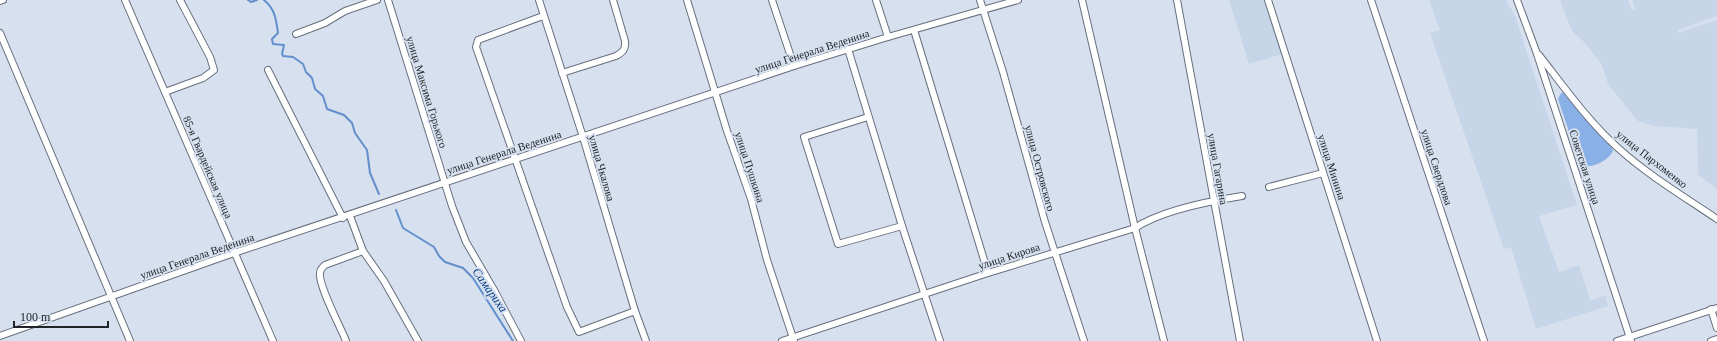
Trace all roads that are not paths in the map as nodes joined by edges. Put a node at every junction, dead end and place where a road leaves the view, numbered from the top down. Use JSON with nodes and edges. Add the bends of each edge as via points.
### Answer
{"nodes":[{"id":1,"x":125,"y":0,"type":"edge"},
{"id":2,"x":180,"y":0,"type":"edge"},
{"id":3,"x":376,"y":0,"type":"edge"},
{"id":4,"x":388,"y":0,"type":"edge"},
{"id":5,"x":539,"y":0,"type":"edge"},
{"id":6,"x":613,"y":0,"type":"edge"},
{"id":7,"x":686,"y":0,"type":"edge"},
{"id":8,"x":772,"y":0,"type":"edge"},
{"id":9,"x":876,"y":0,"type":"edge"},
{"id":10,"x":980,"y":0,"type":"edge"},
{"id":11,"x":1018,"y":0,"type":"edge"},
{"id":12,"x":1082,"y":0,"type":"edge"},
{"id":13,"x":1177,"y":0,"type":"edge"},
{"id":14,"x":1268,"y":0,"type":"edge"},
{"id":15,"x":1371,"y":0,"type":"edge"},
{"id":16,"x":1517,"y":0,"type":"edge"},
{"id":17,"x":983,"y":10,"type":"junction"},
{"id":18,"x":543,"y":16,"type":"junction"},
{"id":19,"x":914,"y":30,"type":"junction"},
{"id":20,"x":0,"y":33,"type":"edge"},
{"id":21,"x":296,"y":34,"type":"dead end"},
{"id":22,"x":888,"y":37,"type":"junction"},
{"id":23,"x":848,"y":49,"type":"junction"},
{"id":24,"x":1536,"y":51,"type":"junction"},
{"id":25,"x":794,"y":66,"type":"junction"},
{"id":26,"x":268,"y":70,"type":"dead end"},
{"id":27,"x":562,"y":73,"type":"junction"},
{"id":28,"x":165,"y":92,"type":"junction"},
{"id":29,"x":715,"y":93,"type":"junction"},
{"id":30,"x":868,"y":117,"type":"junction"},
{"id":31,"x":583,"y":137,"type":"junction"},
{"id":32,"x":515,"y":159,"type":"junction"},
{"id":33,"x":1323,"y":173,"type":"junction"},
{"id":34,"x":445,"y":182,"type":"junction"},
{"id":35,"x":1269,"y":187,"type":"dead end"},
{"id":36,"x":1242,"y":196,"type":"dead end"},
{"id":37,"x":1213,"y":200,"type":"junction"},
{"id":38,"x":350,"y":216,"type":"junction"},
{"id":39,"x":343,"y":218,"type":"junction"},
{"id":40,"x":1717,"y":219,"type":"edge"},
{"id":41,"x":902,"y":226,"type":"junction"},
{"id":42,"x":1135,"y":228,"type":"junction"},
{"id":43,"x":363,"y":251,"type":"junction"},
{"id":44,"x":1055,"y":252,"type":"junction"},
{"id":45,"x":234,"y":254,"type":"junction"},
{"id":46,"x":988,"y":273,"type":"junction"},
{"id":47,"x":925,"y":295,"type":"junction"},
{"id":48,"x":111,"y":296,"type":"junction"},
{"id":49,"x":1714,"y":309,"type":"edge"},
{"id":50,"x":635,"y":311,"type":"junction"},
{"id":51,"x":1717,"y":328,"type":"edge"},
{"id":52,"x":0,"y":336,"type":"edge"},
{"id":53,"x":793,"y":339,"type":"edge"},
{"id":54,"x":1631,"y":339,"type":"edge"},
{"id":55,"x":1717,"y":339,"type":"edge"},
{"id":56,"x":130,"y":341,"type":"edge"},
{"id":57,"x":272,"y":341,"type":"edge"},
{"id":58,"x":346,"y":341,"type":"edge"},
{"id":59,"x":418,"y":341,"type":"edge"},
{"id":60,"x":521,"y":341,"type":"edge"},
{"id":61,"x":646,"y":341,"type":"edge"},
{"id":62,"x":782,"y":341,"type":"edge"},
{"id":63,"x":940,"y":341,"type":"edge"},
{"id":64,"x":1084,"y":341,"type":"edge"},
{"id":65,"x":1164,"y":341,"type":"edge"},
{"id":66,"x":1240,"y":341,"type":"edge"},
{"id":67,"x":1377,"y":341,"type":"edge"},
{"id":68,"x":1484,"y":341,"type":"edge"},
{"id":69,"x":1617,"y":341,"type":"edge"},
{"id":70,"x":1711,"y":341,"type":"edge"}],
"edges":[{"from":1,"to":28,"type":"street","name":"85-я Гвардейская улица"},
{"from":2,"to":28,"type":"street","via":[[210,57],[214,70],[202,78]]},
{"from":3,"to":21,"type":"street","via":[[345,11],[325,23]]},
{"from":4,"to":34,"type":"street","name":"улица Максима Горького"},
{"from":5,"to":18,"type":"street","name":"улица Чкалова"},
{"from":6,"to":27,"type":"street","via":[[626,46],[623,52]]},
{"from":7,"to":29,"type":"street","name":"улица Пушкина"},
{"from":8,"to":25,"type":"street"},
{"from":9,"to":22,"type":"street"},
{"from":10,"to":17,"type":"street","name":"улица Островского"},
{"from":11,"to":17,"type":"street","name":"улица Генерала Веденина"},
{"from":12,"to":42,"type":"street"},
{"from":13,"to":37,"type":"street","name":"улица Гагарина"},
{"from":14,"to":33,"type":"street","name":"улица Минина"},
{"from":15,"to":68,"type":"street","name":"улица Свердлова"},
{"from":16,"to":24,"type":"street","name":"Советская улица"},
{"from":17,"to":19,"type":"street","name":"улица Генерала Веденина"},
{"from":17,"to":44,"type":"street","name":"улица Островского"},
{"from":18,"to":27,"type":"street","name":"улица Чкалова"},
{"from":18,"to":32,"type":"street","via":[[478,40],[476,43]]},
{"from":19,"to":22,"type":"street","name":"улица Генерала Веденина"},
{"from":19,"to":46,"type":"street"},
{"from":20,"to":48,"type":"street"},
{"from":22,"to":23,"type":"street","name":"улица Генерала Веденина"},
{"from":23,"to":25,"type":"street","name":"улица Генерала Веденина"},
{"from":23,"to":30,"type":"street"},
{"from":24,"to":40,"type":"street","name":"улица Пархоменко","via":[[1584,112],[1619,148],[1648,172]]},
{"from":24,"to":54,"type":"street","name":"Советская улица"},
{"from":25,"to":29,"type":"street","name":"улица Генерала Веденина"},
{"from":26,"to":39,"type":"street"},
{"from":27,"to":31,"type":"street","name":"улица Чкалова"},
{"from":28,"to":45,"type":"street","name":"85-я Гвардейская улица"},
{"from":29,"to":31,"type":"street","name":"улица Генерала Веденина"},
{"from":29,"to":53,"type":"street","name":"улица Пушкина"},
{"from":30,"to":41,"type":"street"},
{"from":30,"to":41,"type":"street","via":[[804,137],[838,244]]},
{"from":31,"to":32,"type":"street","name":"улица Генерала Веденина"},
{"from":31,"to":50,"type":"street","name":"улица Чкалова"},
{"from":32,"to":34,"type":"street","name":"улица Генерала Веденина"},
{"from":32,"to":50,"type":"street","via":[[567,307],[580,332]]},
{"from":33,"to":35,"type":"street"},
{"from":33,"to":67,"type":"street","name":"улица Минина"},
{"from":34,"to":38,"type":"street","name":"улица Генерала Веденина"},
{"from":34,"to":60,"type":"street","name":"улица Максима Горького","via":[[466,242]]},
{"from":36,"to":37,"type":"street","name":"улица Кирова"},
{"from":37,"to":42,"type":"street","name":"улица Кирова","via":[[1152,218]]},
{"from":37,"to":66,"type":"street","name":"улица Гагарина"},
{"from":38,"to":39,"type":"street","name":"улица Генерала Веденина"},
{"from":38,"to":43,"type":"street"},
{"from":39,"to":45,"type":"street","name":"улица Генерала Веденина"},
{"from":41,"to":47,"type":"street"},
{"from":42,"to":44,"type":"street","name":"улица Кирова"},
{"from":42,"to":65,"type":"street"},
{"from":43,"to":58,"type":"street","via":[[321,268],[323,288]]},
{"from":43,"to":59,"type":"street","via":[[384,281]]},
{"from":44,"to":46,"type":"street","name":"улица Кирова"},
{"from":44,"to":64,"type":"street","name":"улица Островского"},
{"from":45,"to":48,"type":"street","name":"улица Генерала Веденина"},
{"from":45,"to":57,"type":"street","name":"85-я Гвардейская улица"},
{"from":46,"to":47,"type":"street","name":"улица Кирова"},
{"from":47,"to":53,"type":"street","name":"улица Кирова"},
{"from":47,"to":63,"type":"street"},
{"from":48,"to":52,"type":"street","name":"улица Генерала Веденина"},
{"from":48,"to":56,"type":"street"},
{"from":49,"to":51,"type":"street"},
{"from":49,"to":54,"type":"street"},
{"from":50,"to":61,"type":"street","name":"улица Чкалова"},
{"from":53,"to":62,"type":"street","name":"улица Кирова"},
{"from":54,"to":69,"type":"street"},
{"from":55,"to":70,"type":"street"}]}
